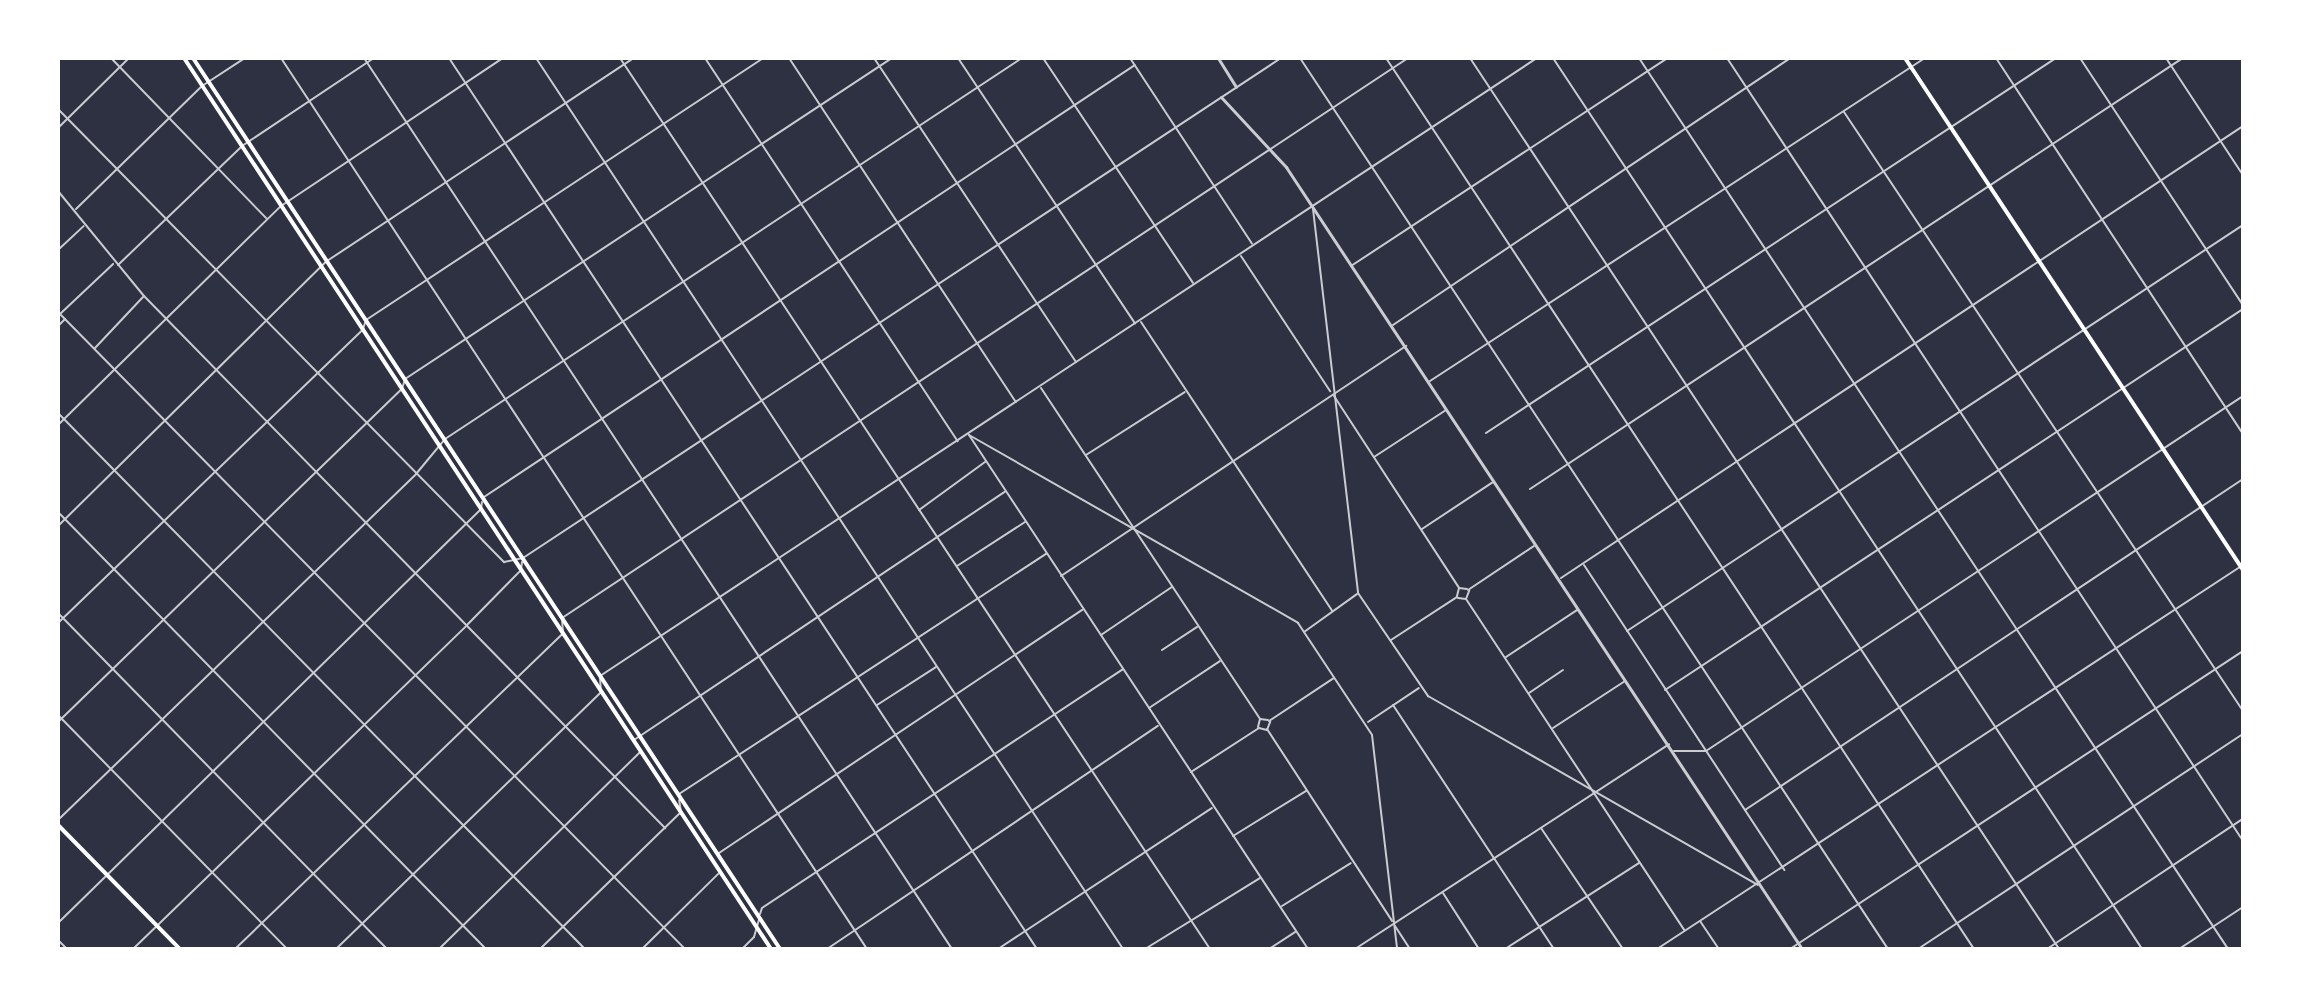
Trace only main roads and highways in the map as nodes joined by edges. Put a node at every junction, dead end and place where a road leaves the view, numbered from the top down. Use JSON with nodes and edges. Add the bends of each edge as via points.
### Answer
{"nodes":[{"id":1,"x":184,"y":58,"type":"edge"},
{"id":2,"x":193,"y":58,"type":"edge"},
{"id":3,"x":1905,"y":58,"type":"edge"},
{"id":4,"x":2242,"y":567,"type":"edge"},
{"id":5,"x":58,"y":822,"type":"edge"},
{"id":6,"x":180,"y":949,"type":"edge"},
{"id":7,"x":771,"y":949,"type":"edge"},
{"id":8,"x":780,"y":949,"type":"edge"}],
"edges":[{"from":1,"to":7,"type":"main road"},
{"from":2,"to":8,"type":"main road"},
{"from":3,"to":4,"type":"main road"},
{"from":5,"to":6,"type":"main road"}]}
